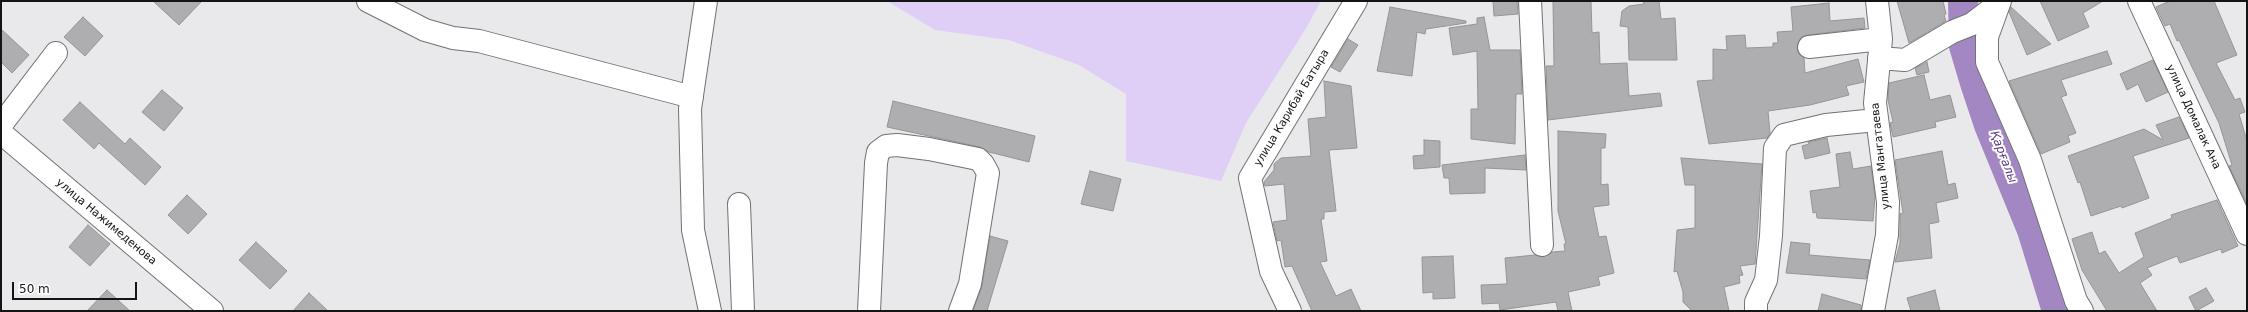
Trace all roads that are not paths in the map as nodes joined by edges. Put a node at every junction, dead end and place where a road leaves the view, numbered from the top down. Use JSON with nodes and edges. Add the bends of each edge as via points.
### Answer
{"nodes":[{"id":1,"x":368,"y":1,"type":"edge"},
{"id":2,"x":706,"y":1,"type":"edge"},
{"id":3,"x":1356,"y":1,"type":"edge"},
{"id":4,"x":1530,"y":1,"type":"edge"},
{"id":5,"x":1877,"y":1,"type":"edge"},
{"id":6,"x":2000,"y":1,"type":"edge"},
{"id":7,"x":2139,"y":1,"type":"edge"},
{"id":8,"x":1809,"y":47,"type":"dead end"},
{"id":9,"x":1880,"y":48,"type":"junction"},
{"id":10,"x":56,"y":53,"type":"dead end"},
{"id":11,"x":692,"y":97,"type":"junction"},
{"id":12,"x":1876,"y":120,"type":"junction"},
{"id":13,"x":1,"y":125,"type":"edge"},
{"id":14,"x":1,"y":133,"type":"edge"},
{"id":15,"x":739,"y":204,"type":"dead end"},
{"id":16,"x":2247,"y":234,"type":"edge"},
{"id":17,"x":1542,"y":244,"type":"dead end"},
{"id":18,"x":212,"y":311,"type":"edge"},
{"id":19,"x":710,"y":311,"type":"edge"},
{"id":20,"x":743,"y":311,"type":"edge"},
{"id":21,"x":869,"y":311,"type":"edge"},
{"id":22,"x":960,"y":311,"type":"edge"},
{"id":23,"x":1290,"y":311,"type":"edge"},
{"id":24,"x":1756,"y":311,"type":"edge"},
{"id":25,"x":1873,"y":311,"type":"edge"},
{"id":26,"x":2082,"y":311,"type":"edge"}],
"edges":[{"from":1,"to":11,"type":"street","via":[[425,30],[453,38],[479,41]]},
{"from":2,"to":11,"type":"street"},
{"from":3,"to":23,"type":"street","name":"улица Карибай Батыра","via":[[1250,178],[1271,271]]},
{"from":4,"to":17,"type":"street"},
{"from":5,"to":9,"type":"street","name":"улица Мангатаева"},
{"from":6,"to":9,"type":"street","via":[[1972,24],[1952,32],[1905,60]]},
{"from":6,"to":26,"type":"street","via":[[1987,37],[1987,62],[2030,160],[2076,301]]},
{"from":7,"to":16,"type":"street","name":"улица Домалак Ана"},
{"from":8,"to":9,"type":"street"},
{"from":9,"to":12,"type":"street","name":"улица Мангатаева","via":[[1875,86]]},
{"from":10,"to":13,"type":"street"},
{"from":11,"to":19,"type":"street","via":[[690,109],[693,230]]},
{"from":12,"to":24,"type":"street","via":[[1826,125],[1784,135],[1775,148],[1772,236],[1766,280],[1756,302]]},
{"from":12,"to":25,"type":"street","name":"улица Мангатаева","via":[[1888,202],[1887,235]]},
{"from":14,"to":18,"type":"street","name":"улица Нажимеденова"},
{"from":15,"to":20,"type":"street"},
{"from":21,"to":22,"type":"street","via":[[876,163],[878,152],[886,146],[897,145],[929,148],[978,159],[988,173],[970,284]]}]}
